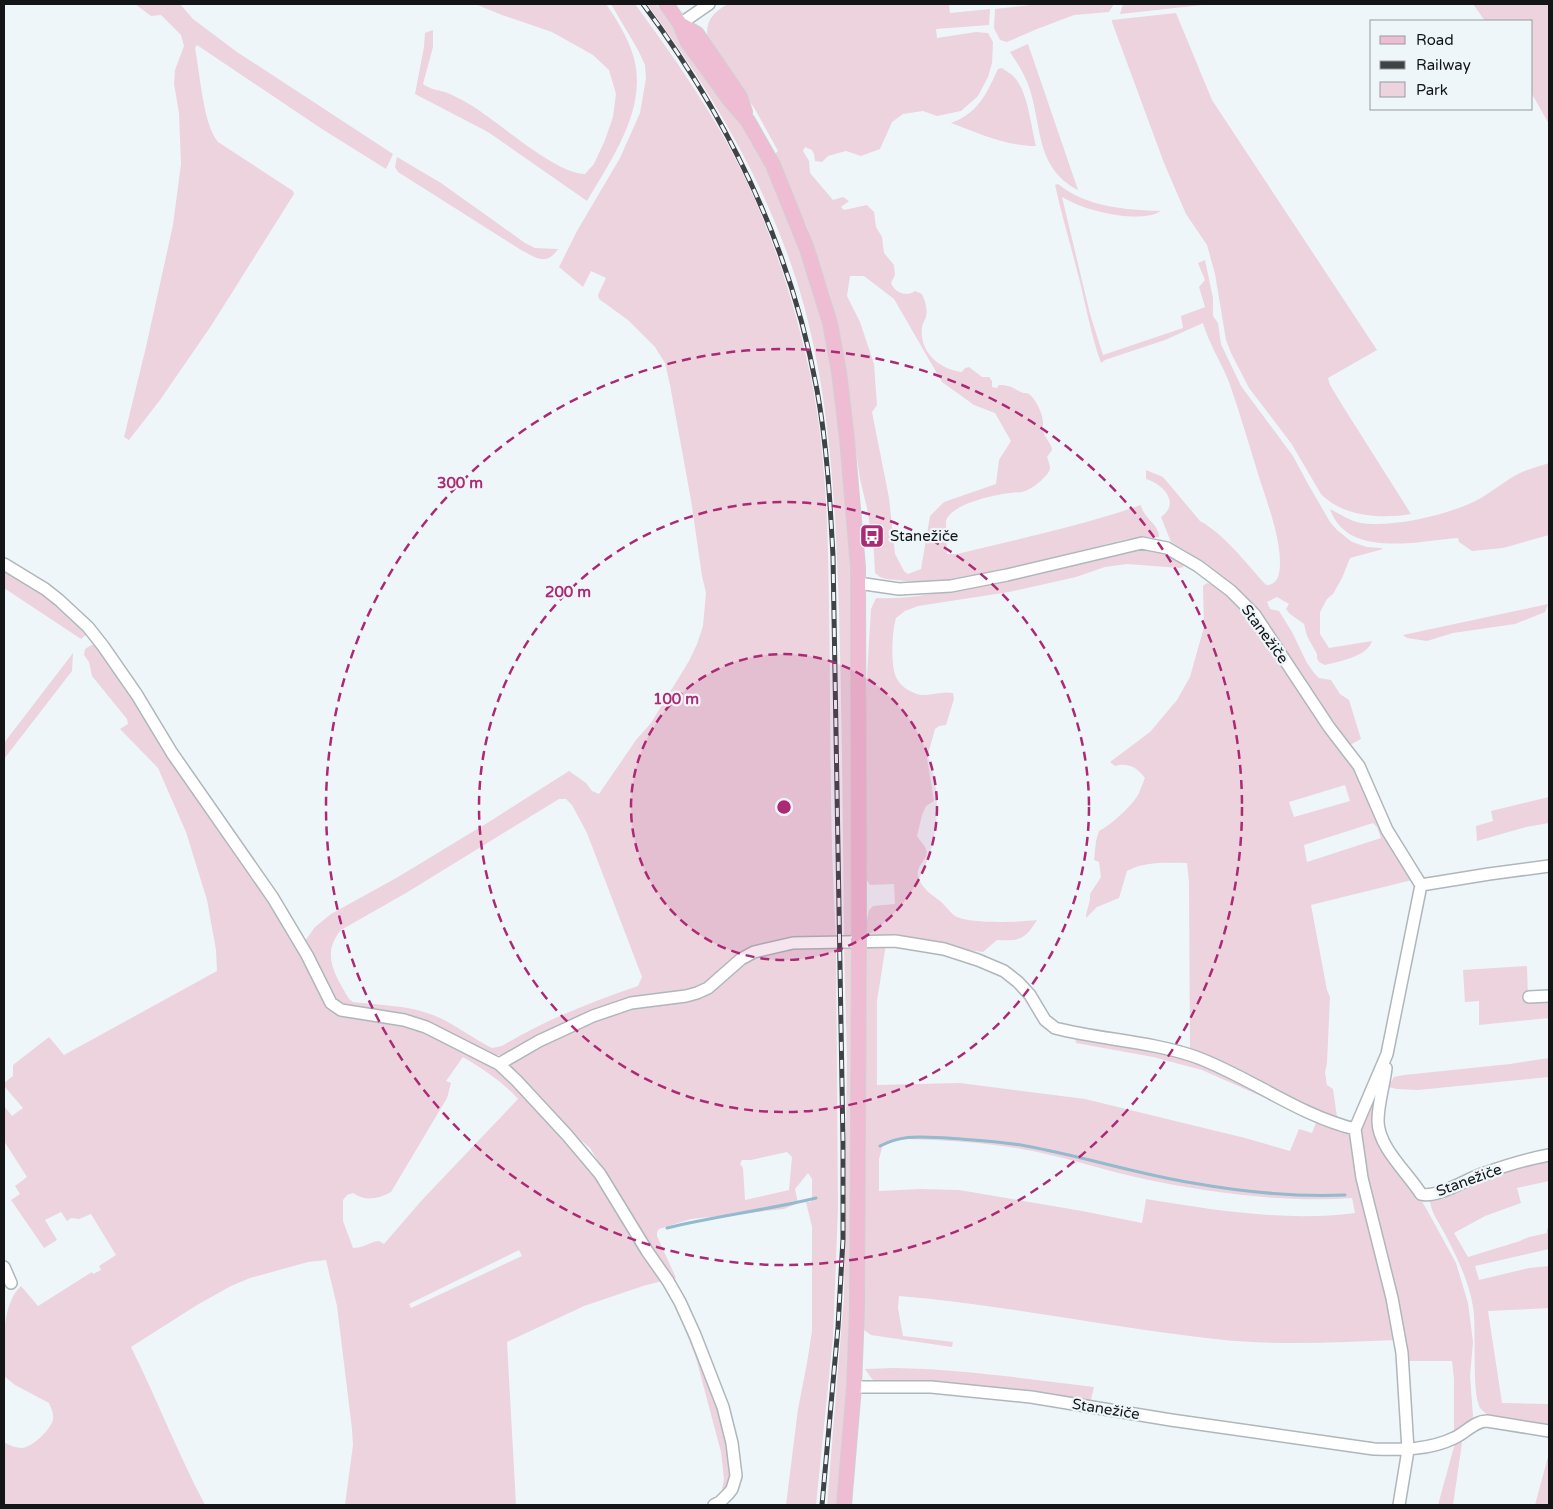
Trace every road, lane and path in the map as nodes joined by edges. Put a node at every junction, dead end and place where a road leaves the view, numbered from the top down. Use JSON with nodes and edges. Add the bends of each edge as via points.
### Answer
{"nodes":[{"id":1,"x":666,"y":4,"type":"edge"},
{"id":2,"x":709,"y":4,"type":"edge"},
{"id":3,"x":680,"y":24,"type":"junction"},
{"id":4,"x":4,"y":564,"type":"edge"},
{"id":5,"x":858,"y":583,"type":"junction"},
{"id":6,"x":1549,"y":866,"type":"edge"},
{"id":7,"x":1421,"y":885,"type":"junction"},
{"id":8,"x":1549,"y":996,"type":"edge"},
{"id":9,"x":1529,"y":997,"type":"dead end"},
{"id":10,"x":1387,"y":1054,"type":"junction"},
{"id":11,"x":499,"y":1064,"type":"junction"},
{"id":12,"x":1355,"y":1129,"type":"junction"},
{"id":13,"x":1549,"y":1155,"type":"edge"},
{"id":14,"x":4,"y":1267,"type":"edge"},
{"id":15,"x":12,"y":1283,"type":"dead end"},
{"id":16,"x":854,"y":1387,"type":"junction"},
{"id":17,"x":1549,"y":1432,"type":"edge"},
{"id":18,"x":1408,"y":1450,"type":"junction"},
{"id":19,"x":714,"y":1505,"type":"edge"},
{"id":20,"x":844,"y":1505,"type":"edge"},
{"id":21,"x":1399,"y":1505,"type":"edge"}],
"edges":[{"from":1,"to":3,"type":"main road"},
{"from":2,"to":3,"type":"street"},
{"from":3,"to":5,"type":"main road","via":[[686,41],[748,121],[773,165],[794,212],[820,288],[839,372],[854,504]]},
{"from":4,"to":11,"type":"street","via":[[59,600],[103,646],[172,753],[273,898],[331,1003],[341,1010],[404,1020],[426,1027]]},
{"from":5,"to":7,"type":"street","name":"Stanežiče","via":[[900,589],[951,586],[1142,543],[1167,548],[1231,590],[1255,616],[1358,766],[1388,830]]},
{"from":5,"to":16,"type":"main road","via":[[859,942]]},
{"from":6,"to":7,"type":"street"},
{"from":7,"to":10,"type":"street","name":"Stanežiče"},
{"from":8,"to":9,"type":"street"},
{"from":10,"to":12,"type":"street","name":"Stanežiče"},
{"from":10,"to":13,"type":"street","name":"Stanežiče","via":[[1378,1124],[1388,1149],[1420,1194],[1434,1194],[1482,1174]]},
{"from":11,"to":12,"type":"street","via":[[538,1041],[593,1016],[631,1003],[697,993],[754,952],[793,943],[895,941],[944,949],[1004,971],[1030,995],[1045,1020],[1055,1028],[1171,1049],[1224,1069],[1328,1121]]},
{"from":11,"to":19,"type":"street","via":[[600,1174],[680,1302],[723,1407],[735,1463],[732,1489]]},
{"from":12,"to":18,"type":"street","via":[[1362,1178],[1392,1298],[1402,1353]]},
{"from":14,"to":15,"type":"street"},
{"from":16,"to":18,"type":"street","name":"Stanežiče","via":[[931,1387],[1031,1397],[1357,1447]]},
{"from":16,"to":20,"type":"main road"},
{"from":17,"to":18,"type":"street","via":[[1478,1421],[1453,1439],[1436,1446]]},
{"from":18,"to":21,"type":"street"}]}
